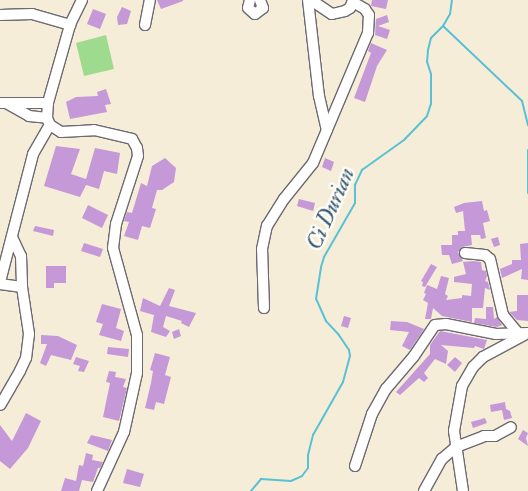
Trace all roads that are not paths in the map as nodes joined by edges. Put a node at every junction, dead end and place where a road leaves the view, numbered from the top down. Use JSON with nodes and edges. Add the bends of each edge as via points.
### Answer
{"nodes":[{"id":1,"x":82,"y":0,"type":"edge"},
{"id":2,"x":150,"y":0,"type":"edge"},
{"id":3,"x":249,"y":0,"type":"edge"},
{"id":4,"x":260,"y":0,"type":"edge"},
{"id":5,"x":310,"y":0,"type":"edge"},
{"id":6,"x":353,"y":1,"type":"edge"},
{"id":7,"x":0,"y":15,"type":"edge"},
{"id":8,"x":70,"y":25,"type":"junction"},
{"id":9,"x":145,"y":25,"type":"dead end"},
{"id":10,"x":3,"y":103,"type":"edge"},
{"id":11,"x":48,"y":103,"type":"junction"},
{"id":12,"x":48,"y":122,"type":"junction"},
{"id":13,"x":327,"y":130,"type":"junction"},
{"id":14,"x":12,"y":237,"type":"junction"},
{"id":15,"x":465,"y":253,"type":"dead end"},
{"id":16,"x":0,"y":283,"type":"edge"},
{"id":17,"x":22,"y":287,"type":"junction"},
{"id":18,"x":264,"y":308,"type":"dead end"},
{"id":19,"x":525,"y":333,"type":"edge"},
{"id":20,"x":0,"y":405,"type":"edge"},
{"id":21,"x":511,"y":427,"type":"dead end"},
{"id":22,"x":456,"y":447,"type":"junction"},
{"id":23,"x":355,"y":466,"type":"dead end"},
{"id":24,"x":97,"y":491,"type":"edge"},
{"id":25,"x":424,"y":491,"type":"edge"},
{"id":26,"x":463,"y":491,"type":"edge"}],
"edges":[{"from":1,"to":8,"type":"street"},
{"from":2,"to":9,"type":"street"},
{"from":3,"to":4,"type":"street","via":[[249,10],[255,14],[263,8]]},
{"from":5,"to":6,"type":"street","via":[[332,14],[345,11]]},
{"from":5,"to":13,"type":"street","via":[[319,96]]},
{"from":6,"to":13,"type":"street","via":[[365,9],[368,33]]},
{"from":7,"to":8,"type":"street","via":[[32,14]]},
{"from":8,"to":11,"type":"street"},
{"from":10,"to":11,"type":"street"},
{"from":10,"to":12,"type":"street"},
{"from":11,"to":12,"type":"street"},
{"from":12,"to":14,"type":"street","via":[[33,154]]},
{"from":12,"to":24,"type":"street","via":[[61,132],[94,130],[111,133],[132,140],[137,148],[138,156],[116,224],[113,248],[137,335],[137,374],[124,432]]},
{"from":13,"to":18,"type":"street","via":[[308,171],[284,199],[268,226],[262,249]]},
{"from":14,"to":16,"type":"street"},
{"from":14,"to":17,"type":"street","via":[[21,256]]},
{"from":15,"to":19,"type":"street","via":[[485,255],[490,260],[503,315]]},
{"from":16,"to":17,"type":"street"},
{"from":17,"to":20,"type":"street","via":[[28,346],[20,371]]},
{"from":19,"to":22,"type":"street","via":[[490,352],[468,374],[456,414]]},
{"from":19,"to":23,"type":"street","via":[[484,332],[446,324],[435,325],[386,389],[372,414]]},
{"from":21,"to":22,"type":"street","via":[[495,436],[484,436]]},
{"from":22,"to":25,"type":"street","via":[[442,460]]},
{"from":22,"to":26,"type":"street"}]}
